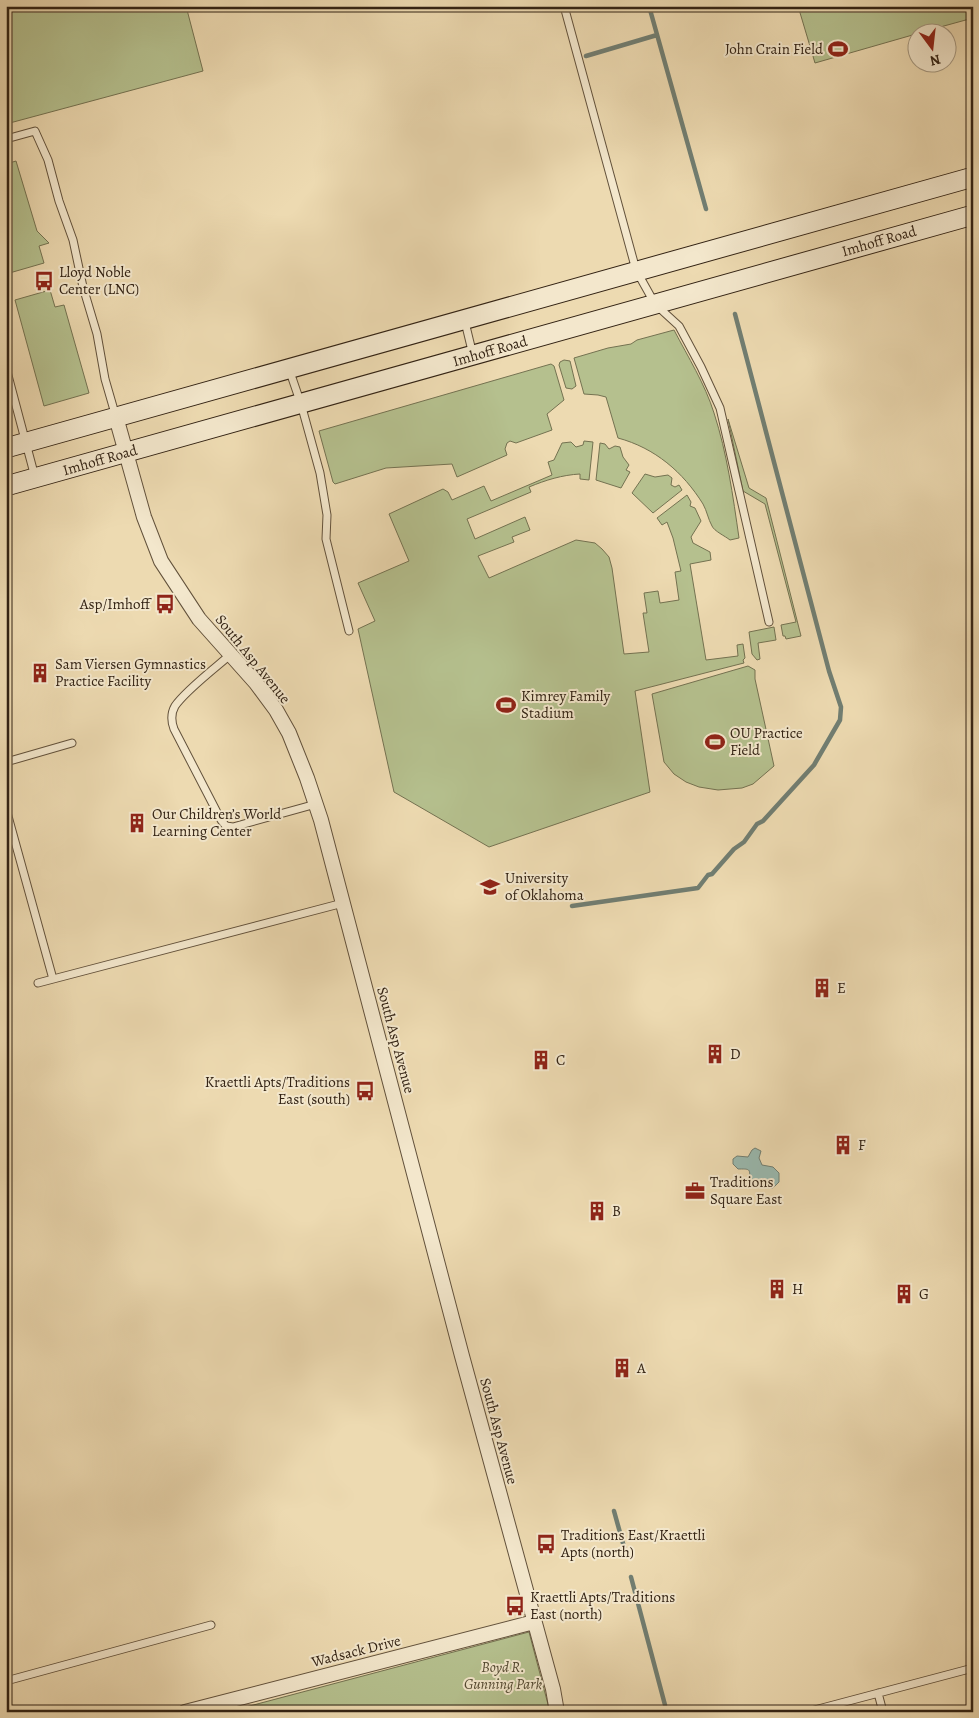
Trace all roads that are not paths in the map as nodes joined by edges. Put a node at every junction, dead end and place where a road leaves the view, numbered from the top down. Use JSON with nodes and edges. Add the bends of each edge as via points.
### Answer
{"nodes":[{"id":1,"x":564,"y":6,"type":"edge"},
{"id":2,"x":6,"y":139,"type":"edge"},
{"id":3,"x":973,"y":177,"type":"edge"},
{"id":4,"x":973,"y":215,"type":"edge"},
{"id":5,"x":636,"y":270,"type":"junction"},
{"id":6,"x":655,"y":304,"type":"junction"},
{"id":7,"x":464,"y":319,"type":"junction"},
{"id":8,"x":474,"y":355,"type":"junction"},
{"id":9,"x":6,"y":368,"type":"edge"},
{"id":10,"x":289,"y":369,"type":"junction"},
{"id":11,"x":301,"y":404,"type":"junction"},
{"id":12,"x":116,"y":417,"type":"junction"},
{"id":13,"x":25,"y":443,"type":"junction"},
{"id":14,"x":6,"y":448,"type":"edge"},
{"id":15,"x":126,"y":453,"type":"junction"},
{"id":16,"x":35,"y":478,"type":"junction"},
{"id":17,"x":6,"y":486,"type":"edge"},
{"id":18,"x":769,"y":622,"type":"dead end"},
{"id":19,"x":349,"y":631,"type":"dead end"},
{"id":20,"x":230,"y":655,"type":"junction"},
{"id":21,"x":72,"y":743,"type":"dead end"},
{"id":22,"x":6,"y":762,"type":"edge"},
{"id":23,"x":316,"y":804,"type":"junction"},
{"id":24,"x":6,"y":809,"type":"edge"},
{"id":25,"x":343,"y":903,"type":"junction"},
{"id":26,"x":53,"y":979,"type":"junction"},
{"id":27,"x":38,"y":983,"type":"dead end"},
{"id":28,"x":534,"y":1622,"type":"junction"},
{"id":29,"x":211,"y":1625,"type":"dead end"},
{"id":30,"x":973,"y":1668,"type":"edge"},
{"id":31,"x":6,"y":1681,"type":"edge"},
{"id":32,"x":878,"y":1693,"type":"junction"},
{"id":33,"x":185,"y":1712,"type":"edge"},
{"id":34,"x":557,"y":1712,"type":"edge"},
{"id":35,"x":807,"y":1712,"type":"edge"},
{"id":36,"x":883,"y":1712,"type":"edge"}],
"edges":[{"from":1,"to":5,"type":"lane"},
{"from":2,"to":12,"type":"lane","via":[[35,131],[48,160],[73,240]]},
{"from":3,"to":5,"type":"main road"},
{"from":4,"to":6,"type":"main road","name":"Imhoff Road"},
{"from":5,"to":6,"type":"lane"},
{"from":5,"to":7,"type":"main road"},
{"from":6,"to":8,"type":"main road","name":"Imhoff Road"},
{"from":6,"to":18,"type":"lane","via":[[679,326],[720,408]]},
{"from":7,"to":8,"type":"lane"},
{"from":7,"to":10,"type":"main road"},
{"from":8,"to":11,"type":"main road","name":"Imhoff Road"},
{"from":9,"to":13,"type":"lane"},
{"from":10,"to":11,"type":"lane"},
{"from":10,"to":12,"type":"main road"},
{"from":11,"to":15,"type":"main road","name":"Imhoff Road"},
{"from":11,"to":19,"type":"lane","via":[[320,473],[327,515],[326,540]]},
{"from":12,"to":13,"type":"main road"},
{"from":12,"to":15,"type":"street","name":"South Asp Avenue"},
{"from":13,"to":14,"type":"main road"},
{"from":13,"to":16,"type":"lane"},
{"from":15,"to":16,"type":"main road","name":"Imhoff Road"},
{"from":15,"to":20,"type":"street","name":"South Asp Avenue","via":[[144,517],[161,561],[199,619]]},
{"from":16,"to":17,"type":"main road","name":"Imhoff Road"},
{"from":20,"to":23,"type":"street","name":"South Asp Avenue","via":[[280,718],[298,752]]},
{"from":20,"to":23,"type":"lane","via":[[183,697],[171,715],[174,729],[221,820],[226,826],[233,827]]},
{"from":21,"to":22,"type":"lane"},
{"from":23,"to":25,"type":"street","name":"South Asp Avenue"},
{"from":24,"to":26,"type":"lane"},
{"from":25,"to":26,"type":"lane"},
{"from":25,"to":28,"type":"street","name":"South Asp Avenue"},
{"from":26,"to":27,"type":"lane"},
{"from":28,"to":33,"type":"street","name":"Wadsack Drive"},
{"from":28,"to":34,"type":"street","name":"South Asp Avenue"},
{"from":29,"to":31,"type":"lane"},
{"from":30,"to":32,"type":"lane"},
{"from":32,"to":35,"type":"lane"},
{"from":32,"to":36,"type":"lane"}]}
